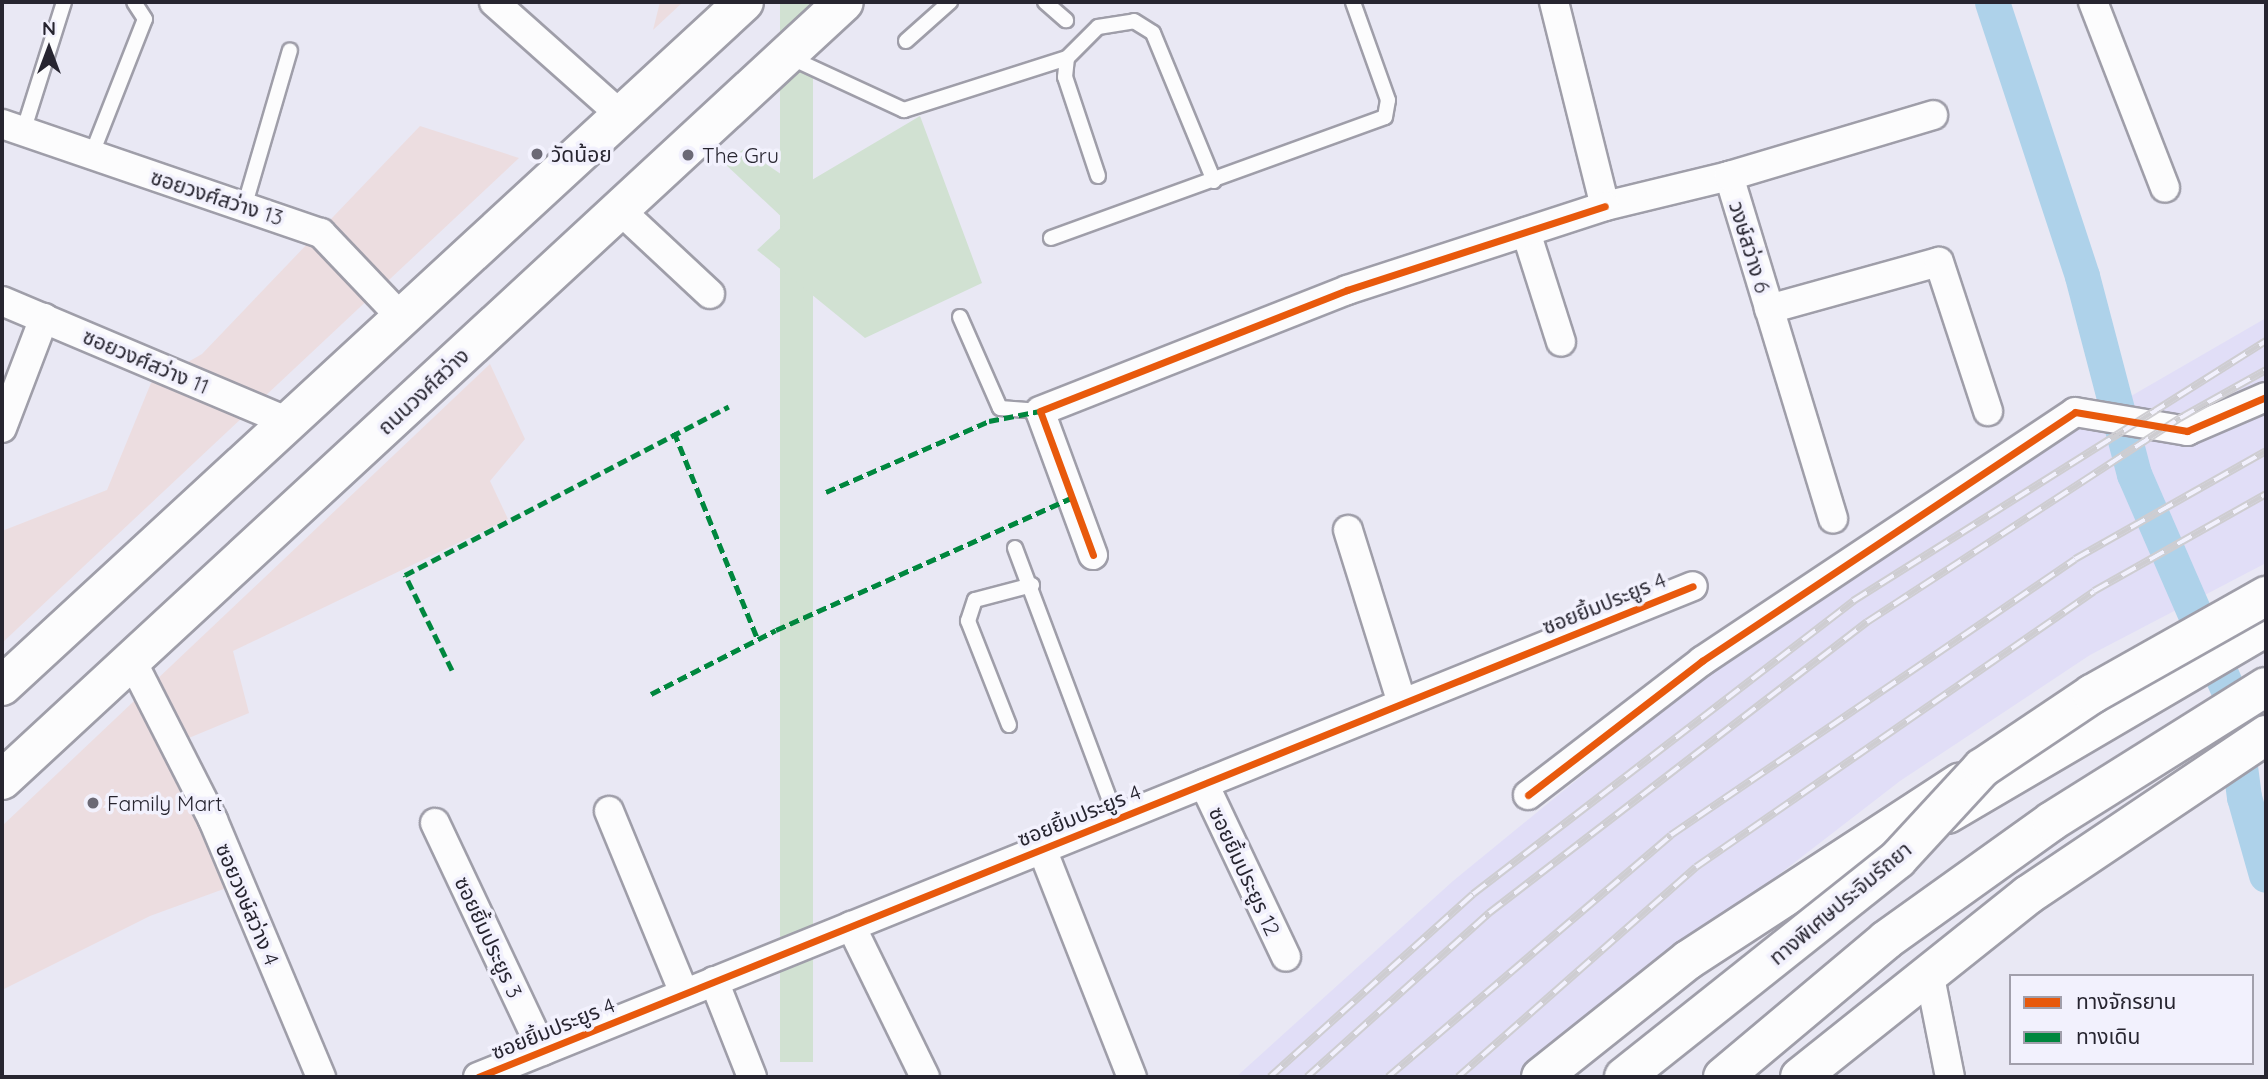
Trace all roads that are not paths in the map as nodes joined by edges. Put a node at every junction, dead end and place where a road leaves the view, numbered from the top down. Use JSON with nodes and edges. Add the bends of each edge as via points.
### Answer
{"nodes":[{"id":1,"x":64,"y":2,"type":"edge"},
{"id":2,"x":134,"y":2,"type":"edge"},
{"id":3,"x":494,"y":2,"type":"edge"},
{"id":4,"x":744,"y":2,"type":"edge"},
{"id":5,"x":844,"y":2,"type":"edge"},
{"id":6,"x":950,"y":2,"type":"edge"},
{"id":7,"x":1045,"y":2,"type":"edge"},
{"id":8,"x":1353,"y":2,"type":"edge"},
{"id":9,"x":1554,"y":2,"type":"edge"},
{"id":10,"x":2093,"y":2,"type":"edge"},
{"id":11,"x":1066,"y":20,"type":"dead end"},
{"id":12,"x":906,"y":41,"type":"dead end"},
{"id":13,"x":290,"y":50,"type":"dead end"},
{"id":14,"x":786,"y":55,"type":"junction"},
{"id":15,"x":1067,"y":58,"type":"junction"},
{"id":16,"x":621,"y":115,"type":"junction"},
{"id":17,"x":1933,"y":115,"type":"dead end"},
{"id":18,"x":12,"y":128,"type":"edge"},
{"id":19,"x":91,"y":156,"type":"junction"},
{"id":20,"x":1098,"y":176,"type":"dead end"},
{"id":21,"x":1729,"y":176,"type":"junction"},
{"id":22,"x":1214,"y":181,"type":"junction"},
{"id":23,"x":2165,"y":188,"type":"dead end"},
{"id":24,"x":245,"y":204,"type":"junction"},
{"id":25,"x":1605,"y":206,"type":"junction"},
{"id":26,"x":620,"y":210,"type":"junction"},
{"id":27,"x":1526,"y":232,"type":"junction"},
{"id":28,"x":1051,"y":238,"type":"dead end"},
{"id":29,"x":710,"y":294,"type":"dead end"},
{"id":30,"x":2,"y":301,"type":"edge"},
{"id":31,"x":1769,"y":309,"type":"junction"},
{"id":32,"x":960,"y":317,"type":"dead end"},
{"id":33,"x":44,"y":318,"type":"junction"},
{"id":34,"x":401,"y":318,"type":"junction"},
{"id":35,"x":1561,"y":342,"type":"dead end"},
{"id":36,"x":2266,"y":397,"type":"edge"},
{"id":37,"x":1040,"y":411,"type":"junction"},
{"id":38,"x":1988,"y":411,"type":"dead end"},
{"id":39,"x":289,"y":422,"type":"junction"},
{"id":40,"x":2,"y":428,"type":"edge"},
{"id":41,"x":1833,"y":519,"type":"dead end"},
{"id":42,"x":1348,"y":530,"type":"dead end"},
{"id":43,"x":1015,"y":548,"type":"dead end"},
{"id":44,"x":1093,"y":555,"type":"dead end"},
{"id":45,"x":1032,"y":586,"type":"junction"},
{"id":46,"x":1693,"y":586,"type":"dead end"},
{"id":47,"x":2266,"y":596,"type":"edge"},
{"id":48,"x":2266,"y":627,"type":"edge"},
{"id":49,"x":131,"y":659,"type":"junction"},
{"id":50,"x":2,"y":686,"type":"edge"},
{"id":51,"x":2266,"y":687,"type":"edge"},
{"id":52,"x":1402,"y":704,"type":"junction"},
{"id":53,"x":1009,"y":725,"type":"dead end"},
{"id":54,"x":2266,"y":735,"type":"edge"},
{"id":55,"x":1982,"y":768,"type":"junction"},
{"id":56,"x":2,"y":780,"type":"edge"},
{"id":57,"x":1204,"y":784,"type":"junction"},
{"id":58,"x":1528,"y":795,"type":"dead end"},
{"id":59,"x":609,"y":811,"type":"dead end"},
{"id":60,"x":1117,"y":819,"type":"junction"},
{"id":61,"x":435,"y":823,"type":"dead end"},
{"id":62,"x":1042,"y":849,"type":"junction"},
{"id":63,"x":851,"y":926,"type":"junction"},
{"id":64,"x":1286,"y":957,"type":"dead end"},
{"id":65,"x":1929,"y":972,"type":"junction"},
{"id":66,"x":714,"y":981,"type":"junction"},
{"id":67,"x":684,"y":993,"type":"junction"},
{"id":68,"x":543,"y":1051,"type":"junction"},
{"id":69,"x":486,"y":1076,"type":"edge"},
{"id":70,"x":321,"y":1077,"type":"edge"},
{"id":71,"x":752,"y":1077,"type":"edge"},
{"id":72,"x":925,"y":1077,"type":"edge"},
{"id":73,"x":1132,"y":1077,"type":"edge"},
{"id":74,"x":1541,"y":1077,"type":"edge"},
{"id":75,"x":1624,"y":1077,"type":"edge"},
{"id":76,"x":1636,"y":1077,"type":"edge"},
{"id":77,"x":1723,"y":1077,"type":"edge"},
{"id":78,"x":1800,"y":1077,"type":"edge"},
{"id":79,"x":1950,"y":1077,"type":"edge"}],
"edges":[{"from":1,"to":18,"type":"lane"},
{"from":2,"to":19,"type":"lane","via":[[145,19]]},
{"from":3,"to":16,"type":"street"},
{"from":4,"to":16,"type":"main road"},
{"from":5,"to":14,"type":"main road","name":"ถนนวงศ์สว่าง"},
{"from":6,"to":12,"type":"lane"},
{"from":7,"to":11,"type":"lane"},
{"from":8,"to":22,"type":"lane","via":[[1388,100],[1385,117]]},
{"from":9,"to":25,"type":"street"},
{"from":10,"to":23,"type":"street"},
{"from":13,"to":24,"type":"lane"},
{"from":14,"to":15,"type":"lane","via":[[904,110]]},
{"from":14,"to":26,"type":"main road","name":"ถนนวงศ์สว่าง"},
{"from":15,"to":20,"type":"lane","via":[[1065,77]]},
{"from":15,"to":22,"type":"lane","via":[[1098,27],[1134,21],[1153,33]]},
{"from":16,"to":34,"type":"main road"},
{"from":17,"to":21,"type":"street"},
{"from":18,"to":19,"type":"street","name":"ซอยวงศ์สว่าง 13"},
{"from":19,"to":24,"type":"street","name":"ซอยวงศ์สว่าง 13"},
{"from":21,"to":25,"type":"street","name":"วงษ์สว่าง 6"},
{"from":21,"to":31,"type":"street","name":"วงษ์สว่าง 6"},
{"from":22,"to":28,"type":"lane"},
{"from":24,"to":34,"type":"street","name":"ซอยวงศ์สว่าง 13","via":[[321,233]]},
{"from":25,"to":27,"type":"street","name":"วงษ์สว่าง 6"},
{"from":26,"to":29,"type":"street"},
{"from":26,"to":49,"type":"main road","name":"ถนนวงศ์สว่าง"},
{"from":27,"to":35,"type":"street"},
{"from":27,"to":37,"type":"street","name":"วงษ์สว่าง 6","via":[[1347,290]]},
{"from":30,"to":33,"type":"street","name":"ซอยวงศ์สว่าง 11"},
{"from":31,"to":38,"type":"street","via":[[1939,262]]},
{"from":31,"to":41,"type":"street","name":"วงษ์สว่าง 6"},
{"from":32,"to":37,"type":"lane","via":[[1000,408]]},
{"from":33,"to":39,"type":"street","name":"ซอยวงศ์สว่าง 11"},
{"from":33,"to":40,"type":"street"},
{"from":34,"to":39,"type":"main road"},
{"from":36,"to":58,"type":"street","via":[[2187,431],[2075,412],[1702,661]]},
{"from":37,"to":44,"type":"street"},
{"from":39,"to":50,"type":"main road"},
{"from":42,"to":52,"type":"street"},
{"from":43,"to":45,"type":"lane"},
{"from":45,"to":53,"type":"lane","via":[[975,600],[968,621]]},
{"from":45,"to":60,"type":"lane"},
{"from":46,"to":52,"type":"street","name":"ซอยยิ้มประยูร 4"},
{"from":47,"to":55,"type":"main road","name":"ทางพิเศษประจิมรัถยา","bridge":true,"via":[[2092,694]]},
{"from":48,"to":76,"type":"main road","via":[[1973,797],[1851,884]]},
{"from":49,"to":56,"type":"main road","name":"ถนนวงศ์สว่าง"},
{"from":49,"to":70,"type":"street","name":"ซอยวงษ์สว่าง 4","via":[[213,820]]},
{"from":51,"to":77,"type":"main road","via":[[2040,829],[1886,940]]},
{"from":52,"to":57,"type":"street","name":"ซอยยิ้มประยูร 4"},
{"from":54,"to":65,"type":"main road","via":[[2161,804]]},
{"from":55,"to":74,"type":"main road","bridge":true,"via":[[1688,960]]},
{"from":55,"to":75,"type":"main road","name":"ทางพิเศษประจิมรัถยา","bridge":true,"via":[[1898,859]]},
{"from":57,"to":60,"type":"street","name":"ซอยยิ้มประยูร 4"},
{"from":57,"to":64,"type":"street","name":"ซอยยิ้มประยูร 12"},
{"from":59,"to":67,"type":"street"},
{"from":60,"to":62,"type":"street","name":"ซอยยิ้มประยูร 4"},
{"from":61,"to":68,"type":"street","name":"ซอยยิ้มประยูร 3"},
{"from":62,"to":63,"type":"street","name":"ซอยยิ้มประยูร 4"},
{"from":62,"to":73,"type":"street"},
{"from":63,"to":66,"type":"street","name":"ซอยยิ้มประยูร 4"},
{"from":63,"to":72,"type":"street"},
{"from":65,"to":78,"type":"main road"},
{"from":65,"to":79,"type":"street"},
{"from":66,"to":67,"type":"street","name":"ซอยยิ้มประยูร 4"},
{"from":66,"to":71,"type":"street"},
{"from":67,"to":68,"type":"street","name":"ซอยยิ้มประยูร 4"},
{"from":68,"to":69,"type":"street","name":"ซอยยิ้มประยูร 4"}]}
